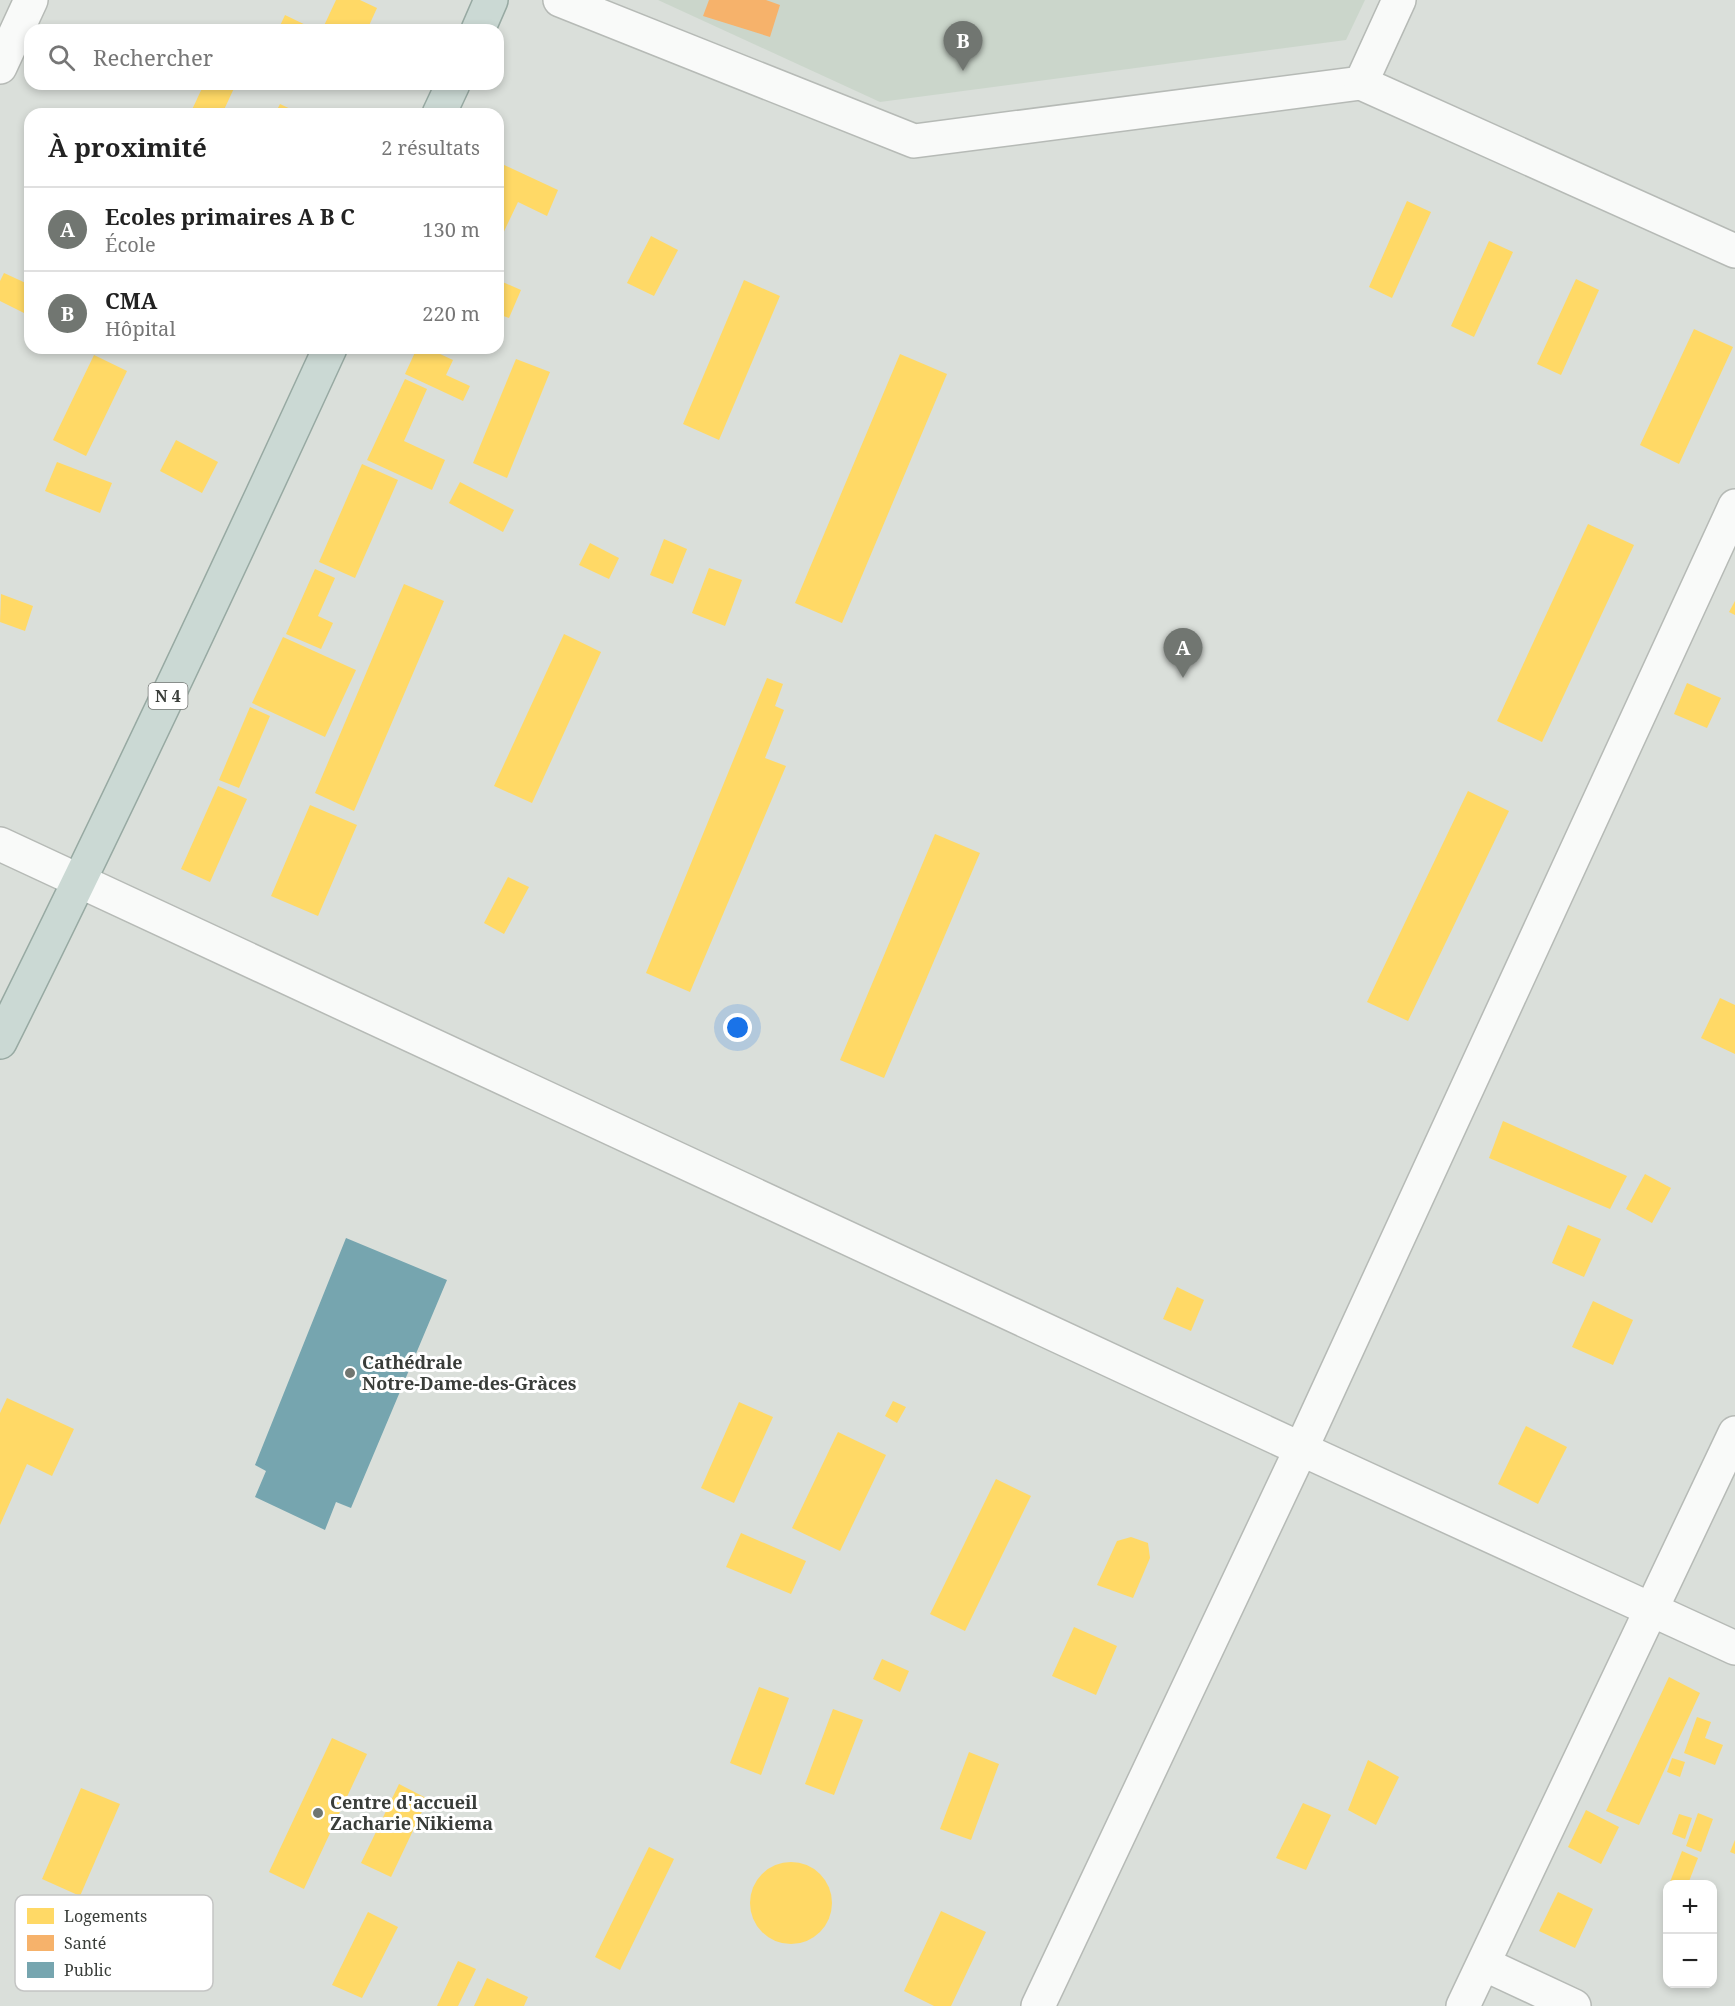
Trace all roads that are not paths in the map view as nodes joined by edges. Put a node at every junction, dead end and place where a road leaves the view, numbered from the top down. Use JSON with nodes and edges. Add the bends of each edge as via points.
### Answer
{"nodes":[{"id":1,"x":31,"y":0,"type":"edge"},
{"id":2,"x":491,"y":0,"type":"edge"},
{"id":3,"x":560,"y":0,"type":"edge"},
{"id":4,"x":1399,"y":0,"type":"edge"},
{"id":5,"x":481,"y":24,"type":"edge"},
{"id":6,"x":0,"y":68,"type":"edge"},
{"id":7,"x":1361,"y":83,"type":"junction"},
{"id":8,"x":450,"y":90,"type":"edge"},
{"id":9,"x":442,"y":108,"type":"edge"},
{"id":10,"x":1735,"y":251,"type":"edge"},
{"id":11,"x":327,"y":354,"type":"edge"},
{"id":12,"x":1735,"y":506,"type":"edge"},
{"id":13,"x":0,"y":844,"type":"edge"},
{"id":14,"x":80,"y":881,"type":"junction"},
{"id":15,"x":0,"y":1042,"type":"edge"},
{"id":16,"x":1735,"y":1433,"type":"edge"},
{"id":17,"x":1301,"y":1449,"type":"junction"},
{"id":18,"x":1653,"y":1610,"type":"junction"},
{"id":19,"x":1735,"y":1648,"type":"edge"},
{"id":20,"x":1484,"y":1964,"type":"junction"},
{"id":21,"x":1038,"y":2006,"type":"edge"},
{"id":22,"x":1463,"y":2006,"type":"edge"},
{"id":23,"x":1574,"y":2006,"type":"edge"}],
"edges":[{"from":1,"to":6,"type":"street"},
{"from":2,"to":5,"type":"highway"},
{"from":3,"to":7,"type":"street","via":[[914,141]]},
{"from":4,"to":7,"type":"street"},
{"from":7,"to":10,"type":"street"},
{"from":8,"to":9,"type":"highway"},
{"from":11,"to":14,"type":"highway","number":"N 4"},
{"from":12,"to":17,"type":"street"},
{"from":13,"to":14,"type":"street"},
{"from":14,"to":15,"type":"highway","number":"N 4"},
{"from":14,"to":17,"type":"street"},
{"from":16,"to":18,"type":"street"},
{"from":17,"to":18,"type":"street"},
{"from":17,"to":21,"type":"street"},
{"from":18,"to":19,"type":"street"},
{"from":18,"to":20,"type":"street"},
{"from":20,"to":22,"type":"street"},
{"from":20,"to":23,"type":"street"}]}
